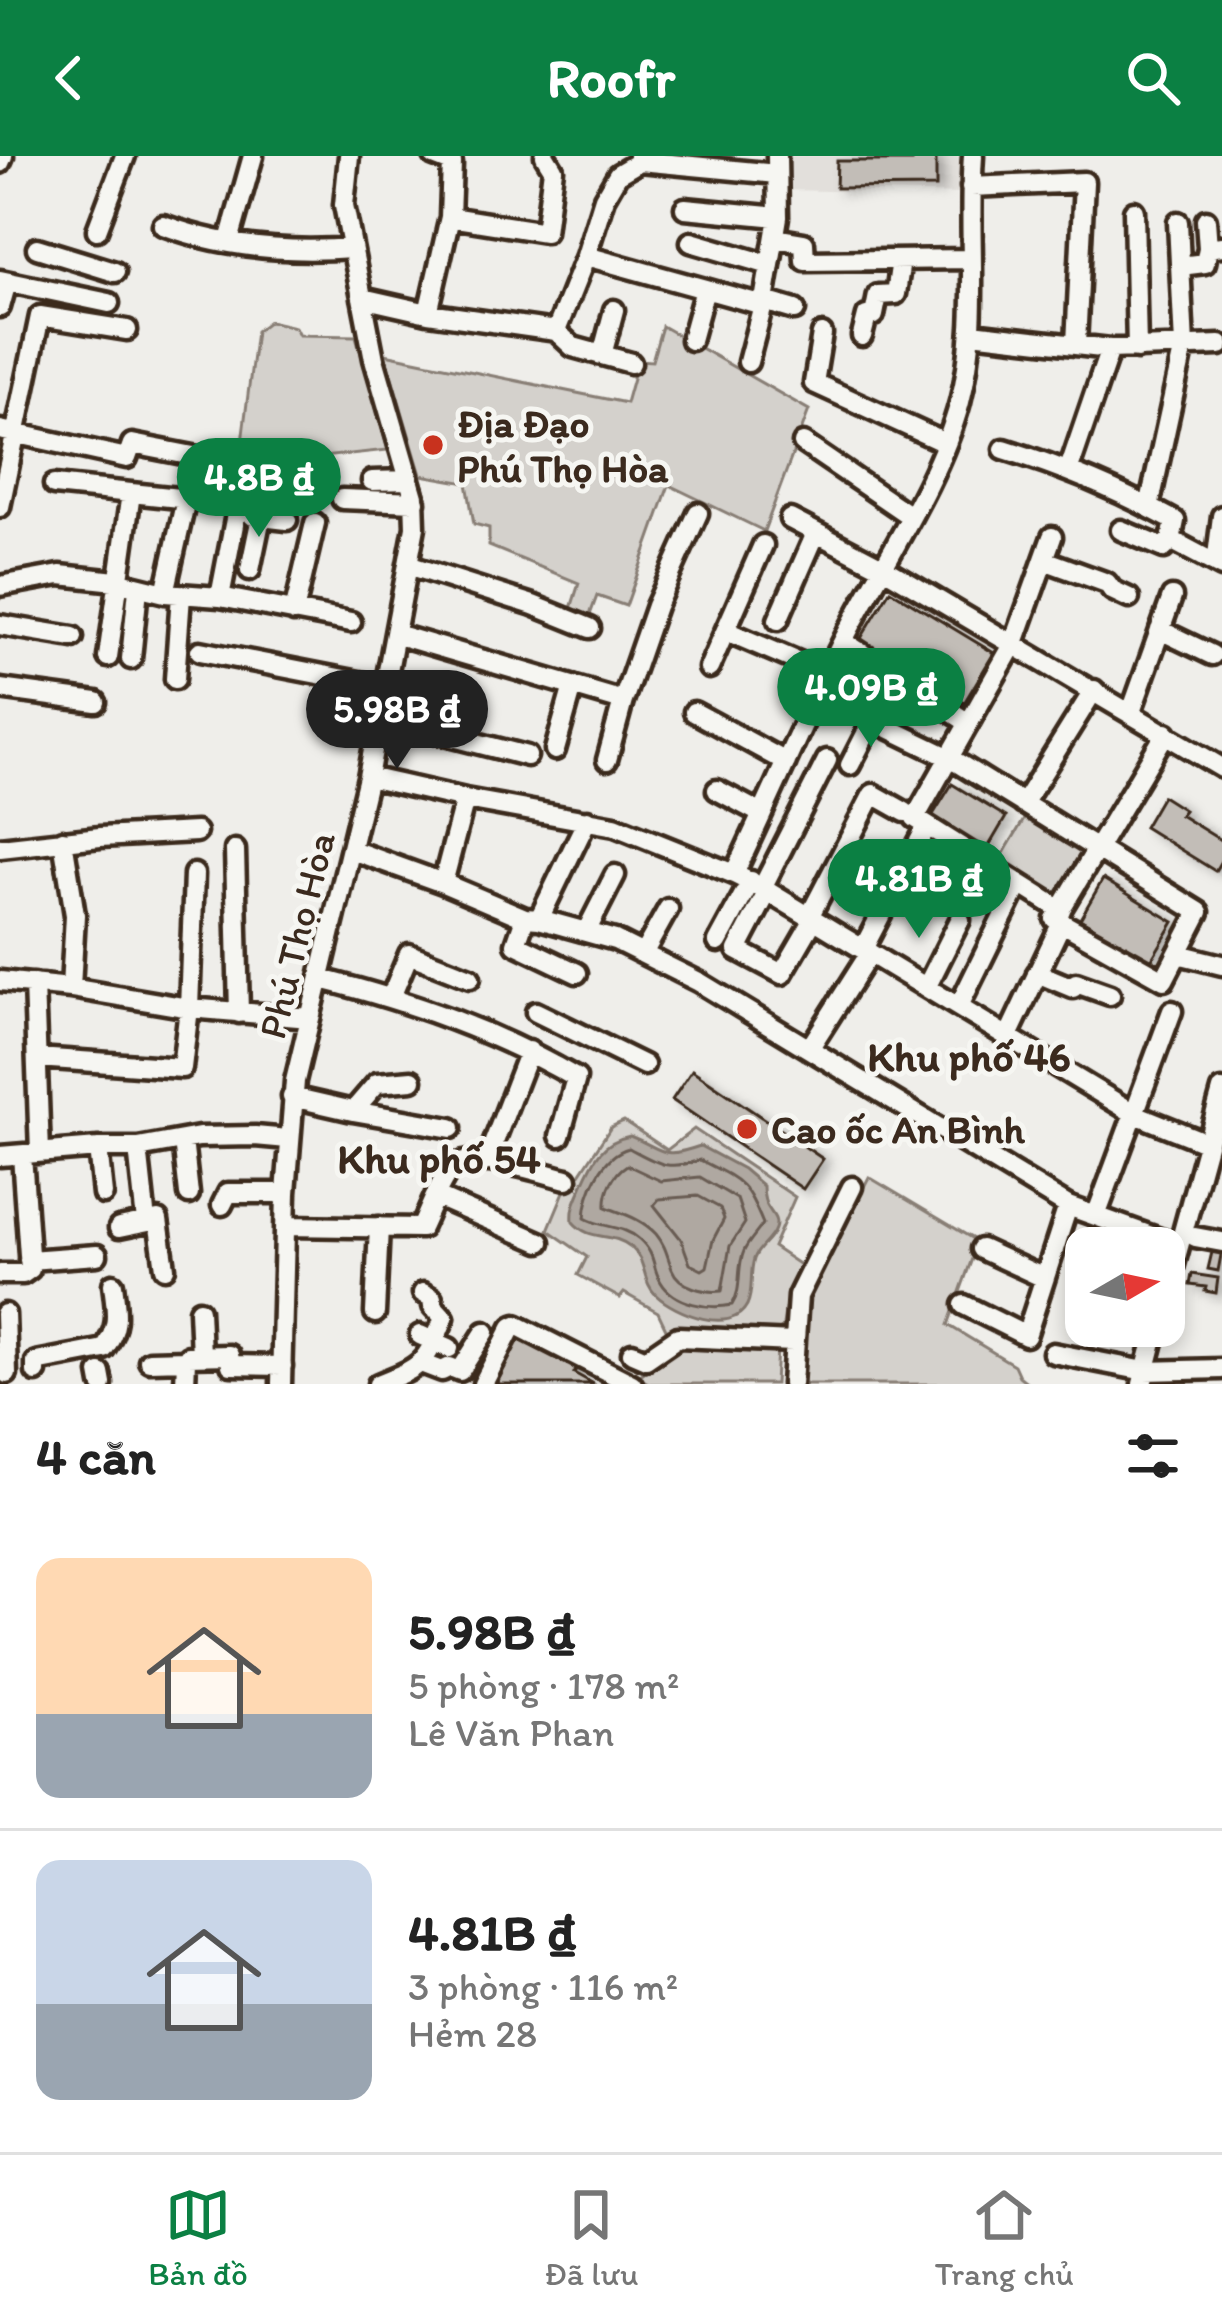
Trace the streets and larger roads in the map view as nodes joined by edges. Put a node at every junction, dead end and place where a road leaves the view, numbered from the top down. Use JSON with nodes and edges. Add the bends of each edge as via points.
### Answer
{"nodes":[{"id":1,"x":125,"y":156,"type":"edge"},
{"id":2,"x":253,"y":156,"type":"edge"},
{"id":3,"x":349,"y":156,"type":"edge"},
{"id":4,"x":434,"y":156,"type":"edge"},
{"id":5,"x":545,"y":156,"type":"edge"},
{"id":6,"x":973,"y":156,"type":"edge"},
{"id":7,"x":639,"y":159,"type":"edge"},
{"id":8,"x":693,"y":161,"type":"edge"},
{"id":9,"x":777,"y":165,"type":"edge"},
{"id":10,"x":971,"y":188,"type":"junction"},
{"id":11,"x":685,"y":208,"type":"dead end"},
{"id":12,"x":1134,"y":211,"type":"dead end"},
{"id":13,"x":778,"y":217,"type":"junction"},
{"id":14,"x":450,"y":218,"type":"junction"},
{"id":15,"x":1206,"y":220,"type":"dead end"},
{"id":16,"x":1178,"y":223,"type":"dead end"},
{"id":17,"x":163,"y":225,"type":"dead end"},
{"id":18,"x":98,"y":230,"type":"dead end"},
{"id":19,"x":775,"y":238,"type":"junction"},
{"id":20,"x":229,"y":241,"type":"junction"},
{"id":21,"x":692,"y":242,"type":"dead end"},
{"id":22,"x":1215,"y":247,"type":"edge"},
{"id":23,"x":352,"y":248,"type":"junction"},
{"id":24,"x":586,"y":256,"type":"junction"},
{"id":25,"x":971,"y":259,"type":"junction"},
{"id":26,"x":901,"y":260,"type":"junction"},
{"id":27,"x":770,"y":265,"type":"junction"},
{"id":28,"x":1180,"y":266,"type":"junction"},
{"id":29,"x":115,"y":272,"type":"dead end"},
{"id":30,"x":3,"y":281,"type":"edge"},
{"id":31,"x":42,"y":289,"type":"junction"},
{"id":32,"x":705,"y":289,"type":"junction"},
{"id":33,"x":362,"y":298,"type":"junction"},
{"id":34,"x":109,"y":303,"type":"dead end"},
{"id":35,"x":764,"y":303,"type":"junction"},
{"id":36,"x":0,"y":308,"type":"edge"},
{"id":37,"x":614,"y":310,"type":"dead end"},
{"id":38,"x":795,"y":310,"type":"dead end"},
{"id":39,"x":428,"y":313,"type":"junction"},
{"id":40,"x":127,"y":330,"type":"dead end"},
{"id":41,"x":556,"y":332,"type":"junction"},
{"id":42,"x":972,"y":333,"type":"junction"},
{"id":43,"x":822,"y":334,"type":"dead end"},
{"id":44,"x":862,"y":336,"type":"dead end"},
{"id":45,"x":691,"y":340,"type":"dead end"},
{"id":46,"x":1076,"y":344,"type":"junction"},
{"id":47,"x":1220,"y":345,"type":"edge"},
{"id":48,"x":1184,"y":346,"type":"junction"},
{"id":49,"x":1137,"y":349,"type":"junction"},
{"id":50,"x":1110,"y":350,"type":"junction"},
{"id":51,"x":602,"y":355,"type":"junction"},
{"id":52,"x":748,"y":362,"type":"dead end"},
{"id":53,"x":632,"y":363,"type":"dead end"},
{"id":54,"x":8,"y":432,"type":"edge"},
{"id":55,"x":803,"y":443,"type":"dead end"},
{"id":56,"x":945,"y":443,"type":"junction"},
{"id":57,"x":1004,"y":449,"type":"dead end"},
{"id":58,"x":219,"y":460,"type":"dead end"},
{"id":59,"x":1069,"y":469,"type":"junction"},
{"id":60,"x":244,"y":473,"type":"dead end"},
{"id":61,"x":409,"y":480,"type":"junction"},
{"id":62,"x":372,"y":482,"type":"dead end"},
{"id":63,"x":54,"y":485,"type":"dead end"},
{"id":64,"x":131,"y":493,"type":"junction"},
{"id":65,"x":186,"y":499,"type":"junction"},
{"id":66,"x":342,"y":499,"type":"dead end"},
{"id":67,"x":208,"y":501,"type":"dead end"},
{"id":68,"x":415,"y":502,"type":"junction"},
{"id":69,"x":0,"y":507,"type":"edge"},
{"id":70,"x":1149,"y":507,"type":"junction"},
{"id":71,"x":698,"y":513,"type":"dead end"},
{"id":72,"x":236,"y":514,"type":"junction"},
{"id":73,"x":910,"y":516,"type":"junction"},
{"id":74,"x":1222,"y":516,"type":"edge"},
{"id":75,"x":260,"y":517,"type":"junction"},
{"id":76,"x":790,"y":519,"type":"dead end"},
{"id":77,"x":287,"y":520,"type":"dead end"},
{"id":78,"x":315,"y":523,"type":"dead end"},
{"id":79,"x":1121,"y":530,"type":"dead end"},
{"id":80,"x":816,"y":533,"type":"junction"},
{"id":81,"x":1052,"y":537,"type":"dead end"},
{"id":82,"x":1171,"y":540,"type":"junction"},
{"id":83,"x":764,"y":544,"type":"dead end"},
{"id":84,"x":1045,"y":560,"type":"junction"},
{"id":85,"x":408,"y":565,"type":"junction"},
{"id":86,"x":1219,"y":565,"type":"edge"},
{"id":87,"x":882,"y":567,"type":"junction"},
{"id":88,"x":250,"y":570,"type":"dead end"},
{"id":89,"x":116,"y":581,"type":"junction"},
{"id":90,"x":0,"y":586,"type":"edge"},
{"id":91,"x":138,"y":588,"type":"junction"},
{"id":92,"x":173,"y":594,"type":"junction"},
{"id":93,"x":220,"y":597,"type":"junction"},
{"id":94,"x":1172,"y":597,"type":"dead end"},
{"id":95,"x":1129,"y":598,"type":"dead end"},
{"id":96,"x":300,"y":613,"type":"junction"},
{"id":97,"x":778,"y":620,"type":"dead end"},
{"id":98,"x":351,"y":622,"type":"dead end"},
{"id":99,"x":0,"y":625,"type":"edge"},
{"id":100,"x":590,"y":628,"type":"dead end"},
{"id":101,"x":1160,"y":630,"type":"junction"},
{"id":102,"x":726,"y":631,"type":"junction"},
{"id":103,"x":395,"y":634,"type":"junction"},
{"id":104,"x":73,"y":637,"type":"dead end"},
{"id":105,"x":843,"y":641,"type":"junction"},
{"id":106,"x":1014,"y":643,"type":"junction"},
{"id":107,"x":200,"y":651,"type":"dead end"},
{"id":108,"x":1212,"y":655,"type":"dead end"},
{"id":109,"x":108,"y":657,"type":"dead end"},
{"id":110,"x":131,"y":659,"type":"dead end"},
{"id":111,"x":709,"y":668,"type":"dead end"},
{"id":112,"x":827,"y":674,"type":"junction"},
{"id":113,"x":175,"y":680,"type":"dead end"},
{"id":114,"x":573,"y":686,"type":"junction"},
{"id":115,"x":385,"y":687,"type":"junction"},
{"id":116,"x":0,"y":689,"type":"edge"},
{"id":117,"x":1094,"y":690,"type":"junction"},
{"id":118,"x":818,"y":694,"type":"junction"},
{"id":119,"x":623,"y":700,"type":"junction"},
{"id":120,"x":96,"y":702,"type":"dead end"},
{"id":121,"x":694,"y":712,"type":"dead end"},
{"id":122,"x":1131,"y":712,"type":"junction"},
{"id":123,"x":380,"y":718,"type":"junction"},
{"id":124,"x":873,"y":720,"type":"junction"},
{"id":125,"x":968,"y":722,"type":"junction"},
{"id":126,"x":1166,"y":733,"type":"junction"},
{"id":127,"x":555,"y":750,"type":"dead end"},
{"id":128,"x":527,"y":756,"type":"dead end"},
{"id":129,"x":947,"y":757,"type":"junction"},
{"id":130,"x":607,"y":760,"type":"dead end"},
{"id":131,"x":827,"y":760,"type":"dead end"},
{"id":132,"x":786,"y":762,"type":"junction"},
{"id":133,"x":850,"y":765,"type":"dead end"},
{"id":134,"x":1222,"y":768,"type":"edge"},
{"id":135,"x":368,"y":777,"type":"junction"},
{"id":136,"x":717,"y":790,"type":"dead end"},
{"id":137,"x":465,"y":799,"type":"junction"},
{"id":138,"x":1023,"y":803,"type":"junction"},
{"id":139,"x":762,"y":814,"type":"junction"},
{"id":140,"x":916,"y":818,"type":"junction"},
{"id":141,"x":587,"y":820,"type":"junction"},
{"id":142,"x":196,"y":832,"type":"dead end"},
{"id":143,"x":62,"y":840,"type":"junction"},
{"id":144,"x":0,"y":848,"type":"edge"},
{"id":145,"x":1096,"y":849,"type":"junction"},
{"id":146,"x":235,"y":850,"type":"dead end"},
{"id":147,"x":352,"y":850,"type":"junction"},
{"id":148,"x":906,"y":866,"type":"junction"},
{"id":149,"x":194,"y":874,"type":"dead end"},
{"id":150,"x":615,"y":875,"type":"dead end"},
{"id":151,"x":443,"y":883,"type":"junction"},
{"id":152,"x":754,"y":884,"type":"junction"},
{"id":153,"x":1019,"y":884,"type":"junction"},
{"id":154,"x":968,"y":899,"type":"dead end"},
{"id":155,"x":668,"y":909,"type":"dead end"},
{"id":156,"x":1061,"y":916,"type":"junction"},
{"id":157,"x":812,"y":918,"type":"junction"},
{"id":158,"x":532,"y":919,"type":"junction"},
{"id":159,"x":960,"y":920,"type":"dead end"},
{"id":160,"x":586,"y":932,"type":"junction"},
{"id":161,"x":718,"y":941,"type":"dead end"},
{"id":162,"x":866,"y":951,"type":"junction"},
{"id":163,"x":643,"y":954,"type":"junction"},
{"id":164,"x":1178,"y":954,"type":"junction"},
{"id":165,"x":1222,"y":965,"type":"edge"},
{"id":166,"x":577,"y":973,"type":"dead end"},
{"id":167,"x":1037,"y":973,"type":"junction"},
{"id":168,"x":470,"y":978,"type":"dead end"},
{"id":169,"x":321,"y":979,"type":"junction"},
{"id":170,"x":0,"y":982,"type":"edge"},
{"id":171,"x":34,"y":984,"type":"junction"},
{"id":172,"x":927,"y":986,"type":"junction"},
{"id":173,"x":70,"y":988,"type":"junction"},
{"id":174,"x":1110,"y":995,"type":"dead end"},
{"id":175,"x":391,"y":997,"type":"junction"},
{"id":176,"x":958,"y":1006,"type":"junction"},
{"id":177,"x":189,"y":1008,"type":"junction"},
{"id":178,"x":1172,"y":1011,"type":"dead end"},
{"id":179,"x":536,"y":1012,"type":"dead end"},
{"id":180,"x":239,"y":1013,"type":"junction"},
{"id":181,"x":310,"y":1018,"type":"junction"},
{"id":182,"x":579,"y":1033,"type":"junction"},
{"id":183,"x":1008,"y":1036,"type":"junction"},
{"id":184,"x":809,"y":1049,"type":"junction"},
{"id":185,"x":529,"y":1051,"type":"junction"},
{"id":186,"x":37,"y":1058,"type":"junction"},
{"id":187,"x":644,"y":1065,"type":"dead end"},
{"id":188,"x":561,"y":1069,"type":"junction"},
{"id":189,"x":412,"y":1080,"type":"dead end"},
{"id":190,"x":1222,"y":1090,"type":"edge"},
{"id":191,"x":292,"y":1097,"type":"junction"},
{"id":192,"x":353,"y":1112,"type":"junction"},
{"id":193,"x":1135,"y":1114,"type":"junction"},
{"id":194,"x":451,"y":1128,"type":"dead end"},
{"id":195,"x":560,"y":1136,"type":"dead end"},
{"id":196,"x":288,"y":1139,"type":"junction"},
{"id":197,"x":183,"y":1140,"type":"junction"},
{"id":198,"x":1207,"y":1143,"type":"junction"},
{"id":199,"x":98,"y":1148,"type":"junction"},
{"id":200,"x":138,"y":1148,"type":"junction"},
{"id":201,"x":31,"y":1154,"type":"junction"},
{"id":202,"x":0,"y":1156,"type":"edge"},
{"id":203,"x":487,"y":1160,"type":"junction"},
{"id":204,"x":567,"y":1179,"type":"dead end"},
{"id":205,"x":852,"y":1187,"type":"dead end"},
{"id":206,"x":286,"y":1193,"type":"junction"},
{"id":207,"x":103,"y":1194,"type":"dead end"},
{"id":208,"x":189,"y":1194,"type":"dead end"},
{"id":209,"x":437,"y":1197,"type":"junction"},
{"id":210,"x":222,"y":1205,"type":"dead end"},
{"id":211,"x":1068,"y":1206,"type":"junction"},
{"id":212,"x":1096,"y":1216,"type":"junction"},
{"id":213,"x":146,"y":1222,"type":"junction"},
{"id":214,"x":285,"y":1226,"type":"junction"},
{"id":215,"x":379,"y":1227,"type":"junction"},
{"id":216,"x":119,"y":1228,"type":"dead end"},
{"id":217,"x":1187,"y":1241,"type":"junction"},
{"id":218,"x":540,"y":1242,"type":"dead end"},
{"id":219,"x":1222,"y":1242,"type":"edge"},
{"id":220,"x":1185,"y":1246,"type":"edge"},
{"id":221,"x":981,"y":1249,"type":"dead end"},
{"id":222,"x":97,"y":1255,"type":"dead end"},
{"id":223,"x":29,"y":1260,"type":"junction"},
{"id":224,"x":166,"y":1268,"type":"dead end"},
{"id":225,"x":0,"y":1274,"type":"edge"},
{"id":226,"x":1044,"y":1279,"type":"junction"},
{"id":227,"x":112,"y":1283,"type":"dead end"},
{"id":228,"x":423,"y":1293,"type":"dead end"},
{"id":229,"x":964,"y":1305,"type":"dead end"},
{"id":230,"x":199,"y":1310,"type":"dead end"},
{"id":231,"x":375,"y":1313,"type":"dead end"},
{"id":232,"x":5,"y":1314,"type":"dead end"},
{"id":233,"x":464,"y":1323,"type":"dead end"},
{"id":234,"x":794,"y":1342,"type":"junction"},
{"id":235,"x":1152,"y":1347,"type":"edge"},
{"id":236,"x":632,"y":1353,"type":"dead end"},
{"id":237,"x":1053,"y":1353,"type":"dead end"},
{"id":238,"x":194,"y":1358,"type":"junction"},
{"id":239,"x":149,"y":1360,"type":"dead end"},
{"id":240,"x":421,"y":1363,"type":"junction"},
{"id":241,"x":1222,"y":1369,"type":"edge"},
{"id":242,"x":3,"y":1374,"type":"edge"},
{"id":243,"x":282,"y":1375,"type":"edge"},
{"id":244,"x":1144,"y":1377,"type":"edge"},
{"id":245,"x":36,"y":1378,"type":"edge"},
{"id":246,"x":185,"y":1384,"type":"edge"},
{"id":247,"x":378,"y":1384,"type":"edge"},
{"id":248,"x":483,"y":1384,"type":"edge"},
{"id":249,"x":632,"y":1384,"type":"edge"},
{"id":250,"x":792,"y":1384,"type":"edge"}],
"edges":[{"from":1,"to":18,"type":"street"},
{"from":2,"to":20,"type":"street"},
{"from":3,"to":23,"type":"street","name":"Phú Thọ Hòa","via":[[344,205]]},
{"from":4,"to":14,"type":"street","via":[[452,163]]},
{"from":5,"to":14,"type":"street","via":[[554,169],[545,232]]},
{"from":6,"to":10,"type":"street"},
{"from":7,"to":8,"type":"street"},
{"from":7,"to":24,"type":"street","via":[[604,198]]},
{"from":8,"to":9,"type":"street"},
{"from":9,"to":13,"type":"street"},
{"from":10,"to":25,"type":"street"},
{"from":10,"to":46,"type":"street","via":[[1084,182]]},
{"from":11,"to":13,"type":"street"},
{"from":12,"to":49,"type":"street"},
{"from":13,"to":19,"type":"street"},
{"from":14,"to":39,"type":"street"},
{"from":15,"to":22,"type":"street"},
{"from":16,"to":28,"type":"street"},
{"from":17,"to":20,"type":"street"},
{"from":19,"to":26,"type":"street","via":[[804,243],[805,261]]},
{"from":19,"to":27,"type":"street"},
{"from":20,"to":23,"type":"street","via":[[293,251]]},
{"from":21,"to":27,"type":"street"},
{"from":22,"to":28,"type":"street","via":[[1205,263]]},
{"from":23,"to":33,"type":"street","name":"Phú Thọ Hòa"},
{"from":24,"to":32,"type":"street"},
{"from":24,"to":41,"type":"street"},
{"from":25,"to":26,"type":"street"},
{"from":25,"to":42,"type":"street"},
{"from":26,"to":44,"type":"street","via":[[896,294],[878,295]]},
{"from":27,"to":35,"type":"street"},
{"from":28,"to":48,"type":"street"},
{"from":29,"to":31,"type":"street","via":[[44,250]]},
{"from":30,"to":31,"type":"street"},
{"from":30,"to":36,"type":"street"},
{"from":31,"to":34,"type":"street"},
{"from":32,"to":35,"type":"street"},
{"from":32,"to":45,"type":"street"},
{"from":33,"to":39,"type":"street"},
{"from":33,"to":61,"type":"street","name":"Phú Thọ Hòa"},
{"from":35,"to":38,"type":"street"},
{"from":35,"to":52,"type":"street"},
{"from":37,"to":51,"type":"street"},
{"from":39,"to":41,"type":"street"},
{"from":40,"to":54,"type":"street","via":[[40,316]]},
{"from":41,"to":51,"type":"street"},
{"from":42,"to":46,"type":"street"},
{"from":42,"to":56,"type":"street"},
{"from":43,"to":56,"type":"street","via":[[814,383]]},
{"from":46,"to":50,"type":"street"},
{"from":47,"to":48,"type":"street"},
{"from":48,"to":49,"type":"street"},
{"from":48,"to":70,"type":"street"},
{"from":49,"to":50,"type":"street"},
{"from":50,"to":59,"type":"street"},
{"from":51,"to":53,"type":"street"},
{"from":54,"to":58,"type":"street","via":[[128,458],[133,444]]},
{"from":54,"to":69,"type":"street"},
{"from":55,"to":73,"type":"street"},
{"from":56,"to":73,"type":"street"},
{"from":57,"to":59,"type":"street"},
{"from":59,"to":70,"type":"street"},
{"from":60,"to":72,"type":"street"},
{"from":61,"to":62,"type":"street"},
{"from":61,"to":68,"type":"street","name":"Phú Thọ Hòa"},
{"from":63,"to":64,"type":"street"},
{"from":64,"to":65,"type":"street"},
{"from":64,"to":89,"type":"street"},
{"from":65,"to":67,"type":"street"},
{"from":65,"to":92,"type":"street"},
{"from":66,"to":68,"type":"street"},
{"from":68,"to":85,"type":"street","name":"Phú Thọ Hòa"},
{"from":70,"to":82,"type":"street","via":[[1175,520]]},
{"from":71,"to":119,"type":"street"},
{"from":72,"to":75,"type":"street"},
{"from":72,"to":93,"type":"street"},
{"from":73,"to":87,"type":"street"},
{"from":74,"to":86,"type":"street"},
{"from":75,"to":77,"type":"street"},
{"from":75,"to":88,"type":"street"},
{"from":76,"to":80,"type":"street"},
{"from":78,"to":96,"type":"street"},
{"from":79,"to":82,"type":"street","via":[[1164,548]]},
{"from":80,"to":87,"type":"street"},
{"from":80,"to":97,"type":"street"},
{"from":81,"to":84,"type":"street"},
{"from":82,"to":86,"type":"street"},
{"from":83,"to":102,"type":"street"},
{"from":84,"to":95,"type":"street"},
{"from":84,"to":106,"type":"street"},
{"from":85,"to":100,"type":"street"},
{"from":85,"to":103,"type":"street","name":"Phú Thọ Hòa"},
{"from":87,"to":105,"type":"street"},
{"from":87,"to":106,"type":"street"},
{"from":89,"to":90,"type":"street","via":[[60,575]]},
{"from":89,"to":91,"type":"street"},
{"from":89,"to":109,"type":"street"},
{"from":91,"to":92,"type":"street"},
{"from":91,"to":110,"type":"street"},
{"from":92,"to":93,"type":"street"},
{"from":92,"to":113,"type":"street"},
{"from":93,"to":96,"type":"street"},
{"from":94,"to":101,"type":"street"},
{"from":96,"to":98,"type":"street"},
{"from":99,"to":104,"type":"street"},
{"from":101,"to":108,"type":"street"},
{"from":101,"to":122,"type":"street"},
{"from":102,"to":111,"type":"street"},
{"from":102,"to":112,"type":"street"},
{"from":103,"to":114,"type":"street"},
{"from":103,"to":115,"type":"street","name":"Phú Thọ Hòa"},
{"from":105,"to":112,"type":"street"},
{"from":105,"to":125,"type":"street"},
{"from":106,"to":117,"type":"street"},
{"from":106,"to":125,"type":"street"},
{"from":107,"to":115,"type":"street"},
{"from":112,"to":118,"type":"street"},
{"from":114,"to":119,"type":"street"},
{"from":114,"to":127,"type":"street"},
{"from":115,"to":123,"type":"street","name":"Phú Thọ Hòa"},
{"from":116,"to":120,"type":"street"},
{"from":117,"to":122,"type":"street"},
{"from":117,"to":138,"type":"street"},
{"from":118,"to":124,"type":"street"},
{"from":118,"to":132,"type":"street"},
{"from":119,"to":130,"type":"street"},
{"from":121,"to":132,"type":"street"},
{"from":122,"to":126,"type":"street"},
{"from":123,"to":128,"type":"street"},
{"from":123,"to":135,"type":"street","name":"Phú Thọ Hòa"},
{"from":124,"to":129,"type":"street"},
{"from":124,"to":133,"type":"street"},
{"from":125,"to":129,"type":"street"},
{"from":126,"to":134,"type":"street"},
{"from":126,"to":145,"type":"street"},
{"from":129,"to":138,"type":"street"},
{"from":129,"to":140,"type":"street"},
{"from":131,"to":152,"type":"street"},
{"from":132,"to":139,"type":"street"},
{"from":135,"to":137,"type":"street"},
{"from":135,"to":147,"type":"street","name":"Phú Thọ Hòa"},
{"from":136,"to":139,"type":"street"},
{"from":137,"to":141,"type":"street"},
{"from":137,"to":151,"type":"street"},
{"from":138,"to":145,"type":"street"},
{"from":139,"to":152,"type":"street"},
{"from":140,"to":148,"type":"street"},
{"from":140,"to":153,"type":"street"},
{"from":140,"to":157,"type":"street","via":[[873,794]]},
{"from":141,"to":152,"type":"street"},
{"from":141,"to":158,"type":"street"},
{"from":142,"to":143,"type":"street"},
{"from":143,"to":144,"type":"street"},
{"from":143,"to":173,"type":"street","via":[[75,915]]},
{"from":145,"to":156,"type":"street"},
{"from":145,"to":164,"type":"street","via":[[1199,912]]},
{"from":146,"to":180,"type":"street"},
{"from":147,"to":151,"type":"street"},
{"from":147,"to":169,"type":"street","name":"Phú Thọ Hòa"},
{"from":148,"to":154,"type":"street"},
{"from":148,"to":162,"type":"street"},
{"from":149,"to":177,"type":"street"},
{"from":150,"to":160,"type":"street"},
{"from":151,"to":158,"type":"street"},
{"from":152,"to":157,"type":"street"},
{"from":152,"to":157,"type":"street","via":[[737,950],[782,974]]},
{"from":152,"to":161,"type":"street"},
{"from":153,"to":156,"type":"street"},
{"from":153,"to":176,"type":"street"},
{"from":155,"to":163,"type":"street"},
{"from":156,"to":164,"type":"street","via":[[1164,980]]},
{"from":156,"to":167,"type":"street"},
{"from":157,"to":162,"type":"street"},
{"from":158,"to":160,"type":"street"},
{"from":158,"to":166,"type":"street","via":[[516,944]]},
{"from":159,"to":172,"type":"street"},
{"from":160,"to":163,"type":"street"},
{"from":162,"to":172,"type":"street"},
{"from":162,"to":184,"type":"street"},
{"from":163,"to":184,"type":"street"},
{"from":164,"to":165,"type":"street"},
{"from":167,"to":174,"type":"street"},
{"from":167,"to":183,"type":"street"},
{"from":168,"to":175,"type":"street","via":[[409,954]]},
{"from":169,"to":175,"type":"street"},
{"from":169,"to":181,"type":"street","name":"Phú Thọ Hòa"},
{"from":170,"to":171,"type":"street"},
{"from":171,"to":173,"type":"street"},
{"from":171,"to":186,"type":"street"},
{"from":172,"to":176,"type":"street"},
{"from":173,"to":177,"type":"street"},
{"from":175,"to":185,"type":"street"},
{"from":176,"to":183,"type":"street"},
{"from":177,"to":180,"type":"street"},
{"from":177,"to":186,"type":"street","via":[[181,1078]]},
{"from":178,"to":193,"type":"street"},
{"from":179,"to":182,"type":"street"},
{"from":180,"to":181,"type":"street"},
{"from":181,"to":191,"type":"street","name":"Phú Thọ Hòa"},
{"from":182,"to":187,"type":"street"},
{"from":182,"to":188,"type":"street"},
{"from":183,"to":193,"type":"street"},
{"from":184,"to":211,"type":"street"},
{"from":185,"to":188,"type":"street"},
{"from":185,"to":203,"type":"street"},
{"from":186,"to":201,"type":"street"},
{"from":188,"to":195,"type":"street","via":[[576,1078]]},
{"from":189,"to":192,"type":"street","via":[[377,1083]]},
{"from":190,"to":198,"type":"street"},
{"from":191,"to":192,"type":"street"},
{"from":191,"to":196,"type":"street","name":"Phú Thọ Hòa"},
{"from":192,"to":194,"type":"street"},
{"from":193,"to":198,"type":"street"},
{"from":193,"to":212,"type":"street"},
{"from":196,"to":197,"type":"street"},
{"from":196,"to":206,"type":"street","name":"Phú Thọ Hòa"},
{"from":197,"to":200,"type":"street"},
{"from":197,"to":208,"type":"street"},
{"from":198,"to":217,"type":"street"},
{"from":199,"to":200,"type":"street"},
{"from":199,"to":201,"type":"street"},
{"from":199,"to":207,"type":"street"},
{"from":200,"to":213,"type":"street"},
{"from":201,"to":202,"type":"street"},
{"from":201,"to":223,"type":"street"},
{"from":203,"to":204,"type":"street"},
{"from":203,"to":209,"type":"street","via":[[454,1166]]},
{"from":205,"to":234,"type":"street","via":[[798,1296]]},
{"from":206,"to":210,"type":"street","via":[[228,1193]]},
{"from":206,"to":214,"type":"street","name":"Phú Thọ Hòa"},
{"from":209,"to":215,"type":"street","via":[[421,1228]]},
{"from":209,"to":218,"type":"street"},
{"from":211,"to":212,"type":"street"},
{"from":211,"to":226,"type":"street"},
{"from":212,"to":217,"type":"street"},
{"from":213,"to":216,"type":"street"},
{"from":213,"to":224,"type":"street","via":[[160,1223]]},
{"from":214,"to":215,"type":"street"},
{"from":214,"to":243,"type":"street","name":"Phú Thọ Hòa"},
{"from":215,"to":231,"type":"street"},
{"from":217,"to":219,"type":"street"},
{"from":217,"to":220,"type":"street"},
{"from":221,"to":226,"type":"street"},
{"from":222,"to":223,"type":"street"},
{"from":223,"to":225,"type":"street","via":[[27,1273]]},
{"from":226,"to":229,"type":"street","via":[[1026,1336]]},
{"from":227,"to":245,"type":"street","via":[[117,1318],[104,1349],[36,1362]]},
{"from":228,"to":240,"type":"street","via":[[444,1318]]},
{"from":230,"to":238,"type":"street"},
{"from":232,"to":242,"type":"street"},
{"from":233,"to":240,"type":"street","via":[[484,1333],[460,1371]]},
{"from":234,"to":236,"type":"street","via":[[678,1337],[646,1360]]},
{"from":234,"to":250,"type":"street"},
{"from":235,"to":244,"type":"street"},
{"from":237,"to":244,"type":"street"},
{"from":238,"to":239,"type":"street"},
{"from":238,"to":243,"type":"street","via":[[230,1355],[231,1365]]},
{"from":238,"to":246,"type":"street"},
{"from":240,"to":247,"type":"street"},
{"from":241,"to":244,"type":"street"},
{"from":242,"to":245,"type":"street"},
{"from":248,"to":249,"type":"street","via":[[519,1324]]}]}
